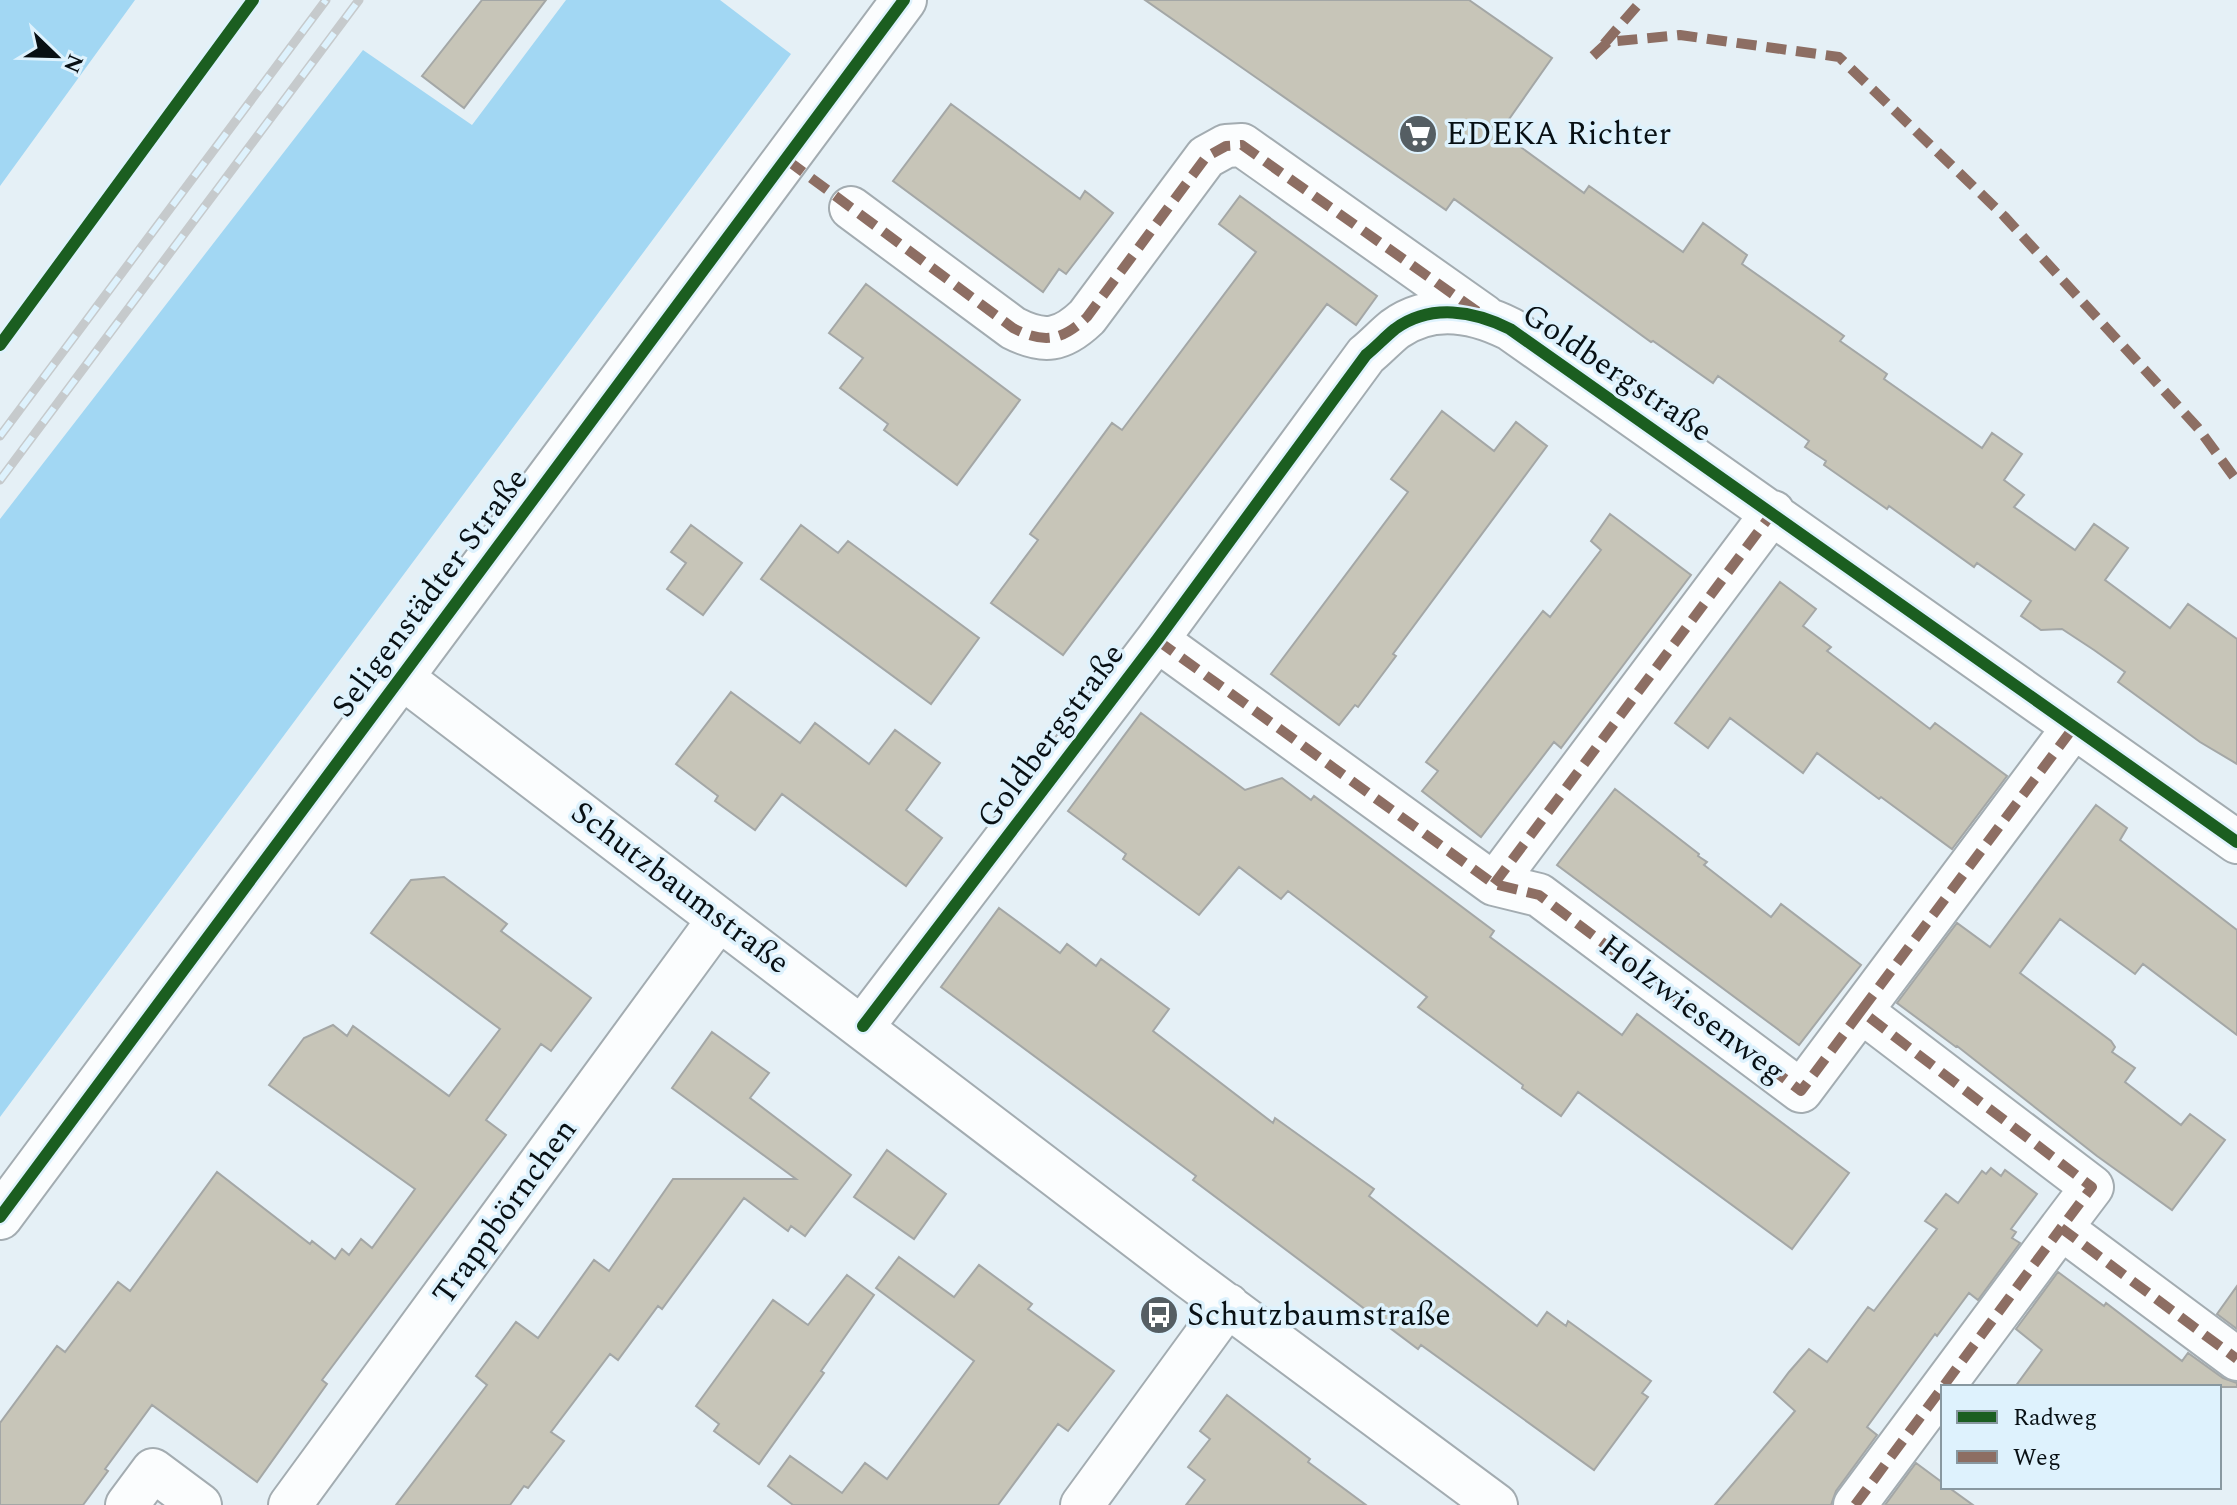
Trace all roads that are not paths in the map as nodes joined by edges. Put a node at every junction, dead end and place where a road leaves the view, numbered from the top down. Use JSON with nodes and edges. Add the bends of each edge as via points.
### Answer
{"nodes":[{"id":1,"x":904,"y":0,"type":"edge"},
{"id":2,"x":851,"y":208,"type":"dead end"},
{"id":3,"x":1484,"y":316,"type":"junction"},
{"id":4,"x":1773,"y":512,"type":"junction"},
{"id":5,"x":1157,"y":640,"type":"junction"},
{"id":6,"x":400,"y":676,"type":"junction"},
{"id":7,"x":2073,"y":728,"type":"junction"},
{"id":8,"x":2237,"y":842,"type":"edge"},
{"id":9,"x":1494,"y":884,"type":"junction"},
{"id":10,"x":719,"y":919,"type":"junction"},
{"id":11,"x":1861,"y":1011,"type":"junction"},
{"id":12,"x":863,"y":1026,"type":"junction"},
{"id":13,"x":0,"y":1217,"type":"edge"},
{"id":14,"x":2061,"y":1228,"type":"junction"},
{"id":15,"x":1228,"y":1305,"type":"junction"},
{"id":16,"x":2237,"y":1359,"type":"edge"},
{"id":17,"x":1944,"y":1385,"type":"edge"},
{"id":18,"x":1941,"y":1389,"type":"edge"},
{"id":19,"x":127,"y":1505,"type":"edge"},
{"id":20,"x":200,"y":1505,"type":"edge"},
{"id":21,"x":290,"y":1505,"type":"edge"},
{"id":22,"x":1082,"y":1505,"type":"edge"},
{"id":23,"x":1496,"y":1505,"type":"edge"},
{"id":24,"x":1855,"y":1505,"type":"edge"}],
"edges":[{"from":1,"to":6,"type":"street","name":"Seligenstädter Straße"},
{"from":2,"to":3,"type":"street","via":[[1013,328],[1047,339],[1073,330],[1087,317],[1206,157],[1226,146],[1242,145]]},
{"from":3,"to":4,"type":"street","name":"Goldbergstraße"},
{"from":3,"to":5,"type":"street","name":"Goldbergstraße","via":[[1464,312],[1416,317],[1366,355]]},
{"from":4,"to":7,"type":"street","name":"Goldbergstraße"},
{"from":4,"to":9,"type":"street"},
{"from":5,"to":9,"type":"street","name":"Holzwiesenweg"},
{"from":5,"to":12,"type":"street","name":"Goldbergstraße"},
{"from":6,"to":10,"type":"street","name":"Schutzbaumstraße"},
{"from":6,"to":13,"type":"street","name":"Seligenstädter Straße"},
{"from":7,"to":8,"type":"street","name":"Goldbergstraße"},
{"from":7,"to":11,"type":"street"},
{"from":9,"to":11,"type":"street","name":"Holzwiesenweg","via":[[1539,895],[1801,1091]]},
{"from":10,"to":12,"type":"street","name":"Schutzbaumstraße"},
{"from":10,"to":21,"type":"street","name":"Trappbörnchen"},
{"from":11,"to":14,"type":"street","via":[[2092,1187]]},
{"from":12,"to":15,"type":"street","name":"Schutzbaumstraße"},
{"from":14,"to":16,"type":"street"},
{"from":14,"to":17,"type":"street"},
{"from":15,"to":22,"type":"street"},
{"from":15,"to":23,"type":"street","name":"Schutzbaumstraße"},
{"from":18,"to":24,"type":"street"},
{"from":19,"to":20,"type":"street","via":[[153,1470]]}]}
